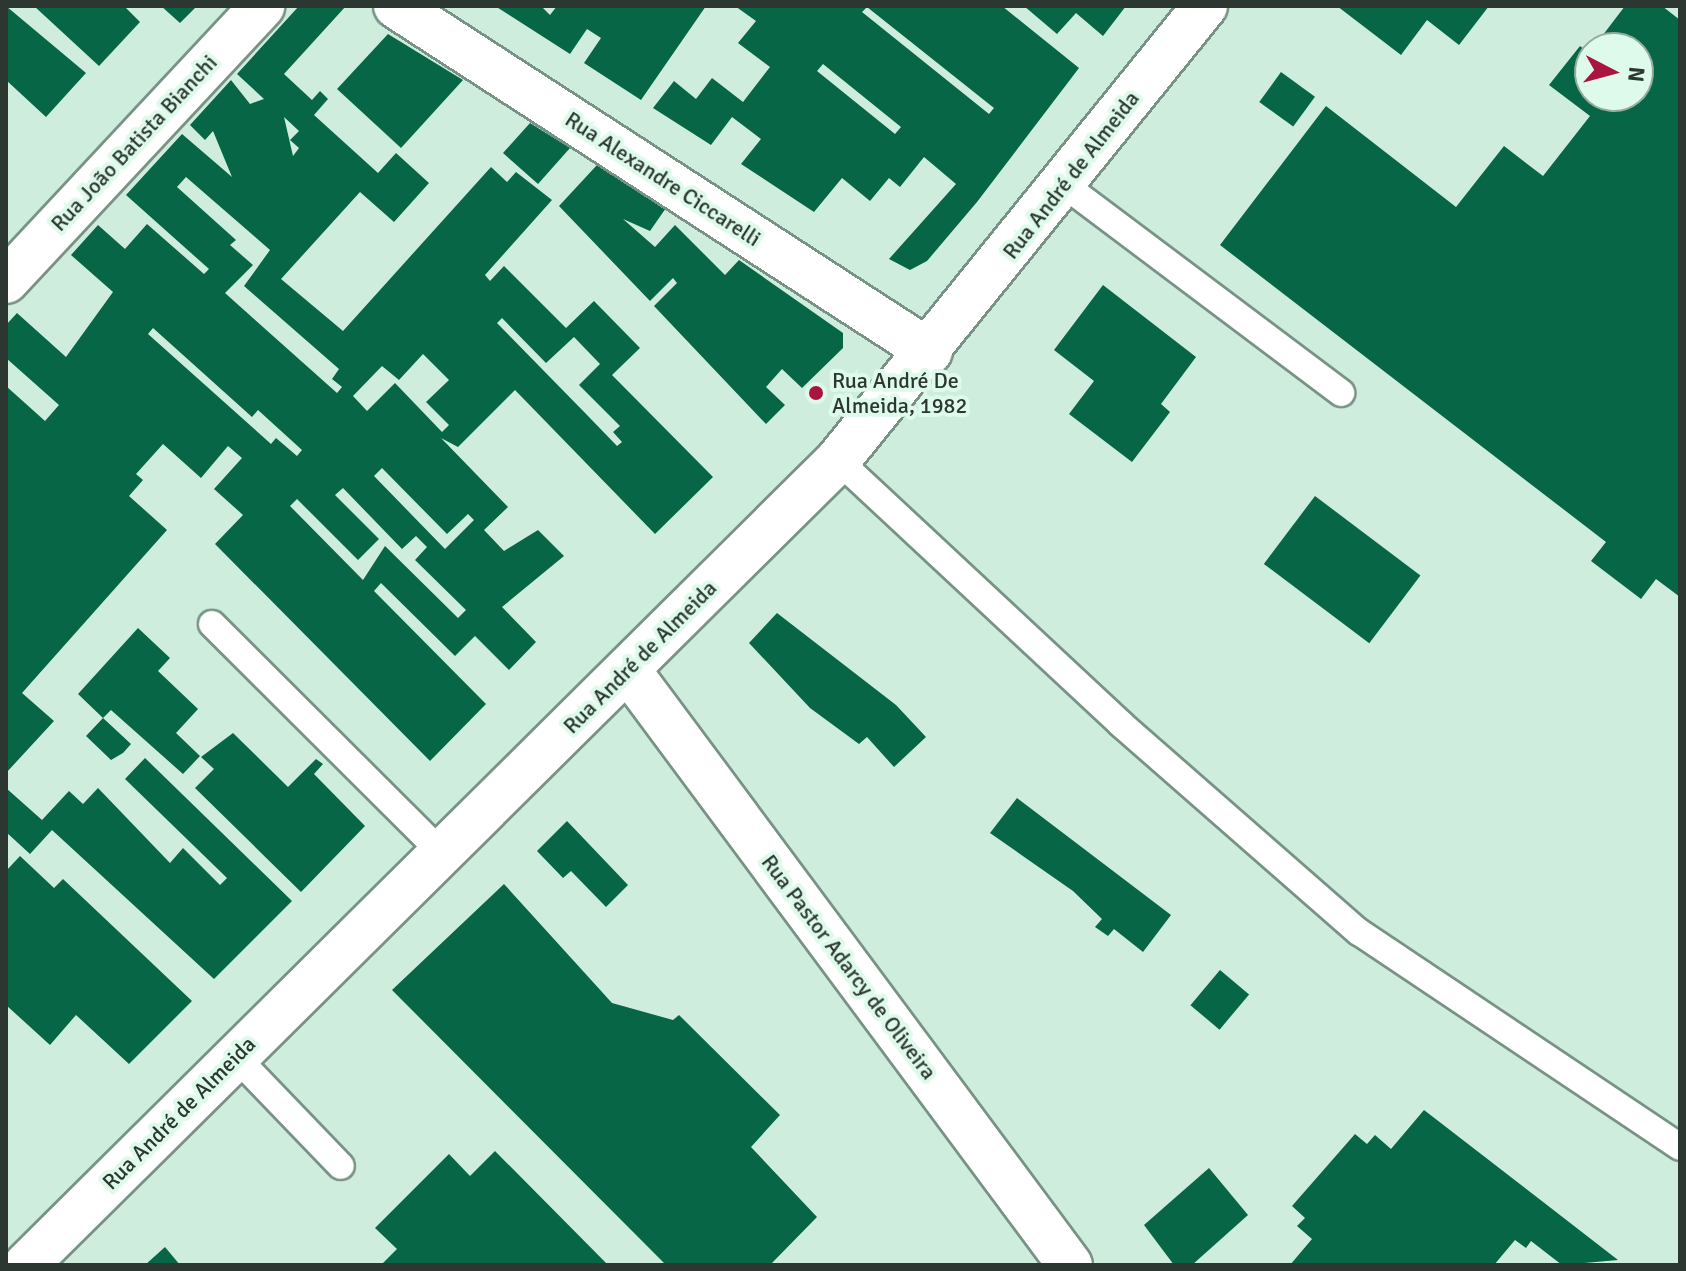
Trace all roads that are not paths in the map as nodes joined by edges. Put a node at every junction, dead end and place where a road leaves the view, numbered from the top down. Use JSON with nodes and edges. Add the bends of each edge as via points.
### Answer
{"nodes":[{"id":1,"x":262,"y":6,"type":"edge"},
{"id":2,"x":396,"y":6,"type":"edge"},
{"id":3,"x":1205,"y":6,"type":"edge"},
{"id":4,"x":1063,"y":184,"type":"junction"},
{"id":5,"x":6,"y":281,"type":"edge"},
{"id":6,"x":930,"y":352,"type":"junction"},
{"id":7,"x":1341,"y":393,"type":"dead end"},
{"id":8,"x":838,"y":460,"type":"junction"},
{"id":9,"x":212,"y":624,"type":"dead end"},
{"id":10,"x":628,"y":670,"type":"junction"},
{"id":11,"x":442,"y":853,"type":"junction"},
{"id":12,"x":236,"y":1057,"type":"junction"},
{"id":13,"x":1680,"y":1147,"type":"edge"},
{"id":14,"x":341,"y":1166,"type":"dead end"},
{"id":15,"x":39,"y":1261,"type":"edge"},
{"id":16,"x":1070,"y":1265,"type":"edge"}],
"edges":[{"from":1,"to":5,"type":"street","name":"Rua João Batista Bianchi"},
{"from":2,"to":6,"type":"street","name":"Rua Alexandre Ciccarelli"},
{"from":3,"to":4,"type":"street","name":"Rua André de Almeida"},
{"from":4,"to":6,"type":"street","name":"Rua André de Almeida"},
{"from":4,"to":7,"type":"lane"},
{"from":6,"to":8,"type":"street","name":"Rua André de Almeida"},
{"from":8,"to":10,"type":"street","name":"Rua André de Almeida"},
{"from":8,"to":13,"type":"lane","via":[[1121,724],[1359,932]]},
{"from":9,"to":11,"type":"lane"},
{"from":10,"to":11,"type":"street","name":"Rua André de Almeida"},
{"from":10,"to":16,"type":"street","name":"Rua Pastor Adarcy de Oliveira"},
{"from":11,"to":12,"type":"street","name":"Rua André de Almeida"},
{"from":12,"to":14,"type":"lane"},
{"from":12,"to":15,"type":"street","name":"Rua André de Almeida"}]}
